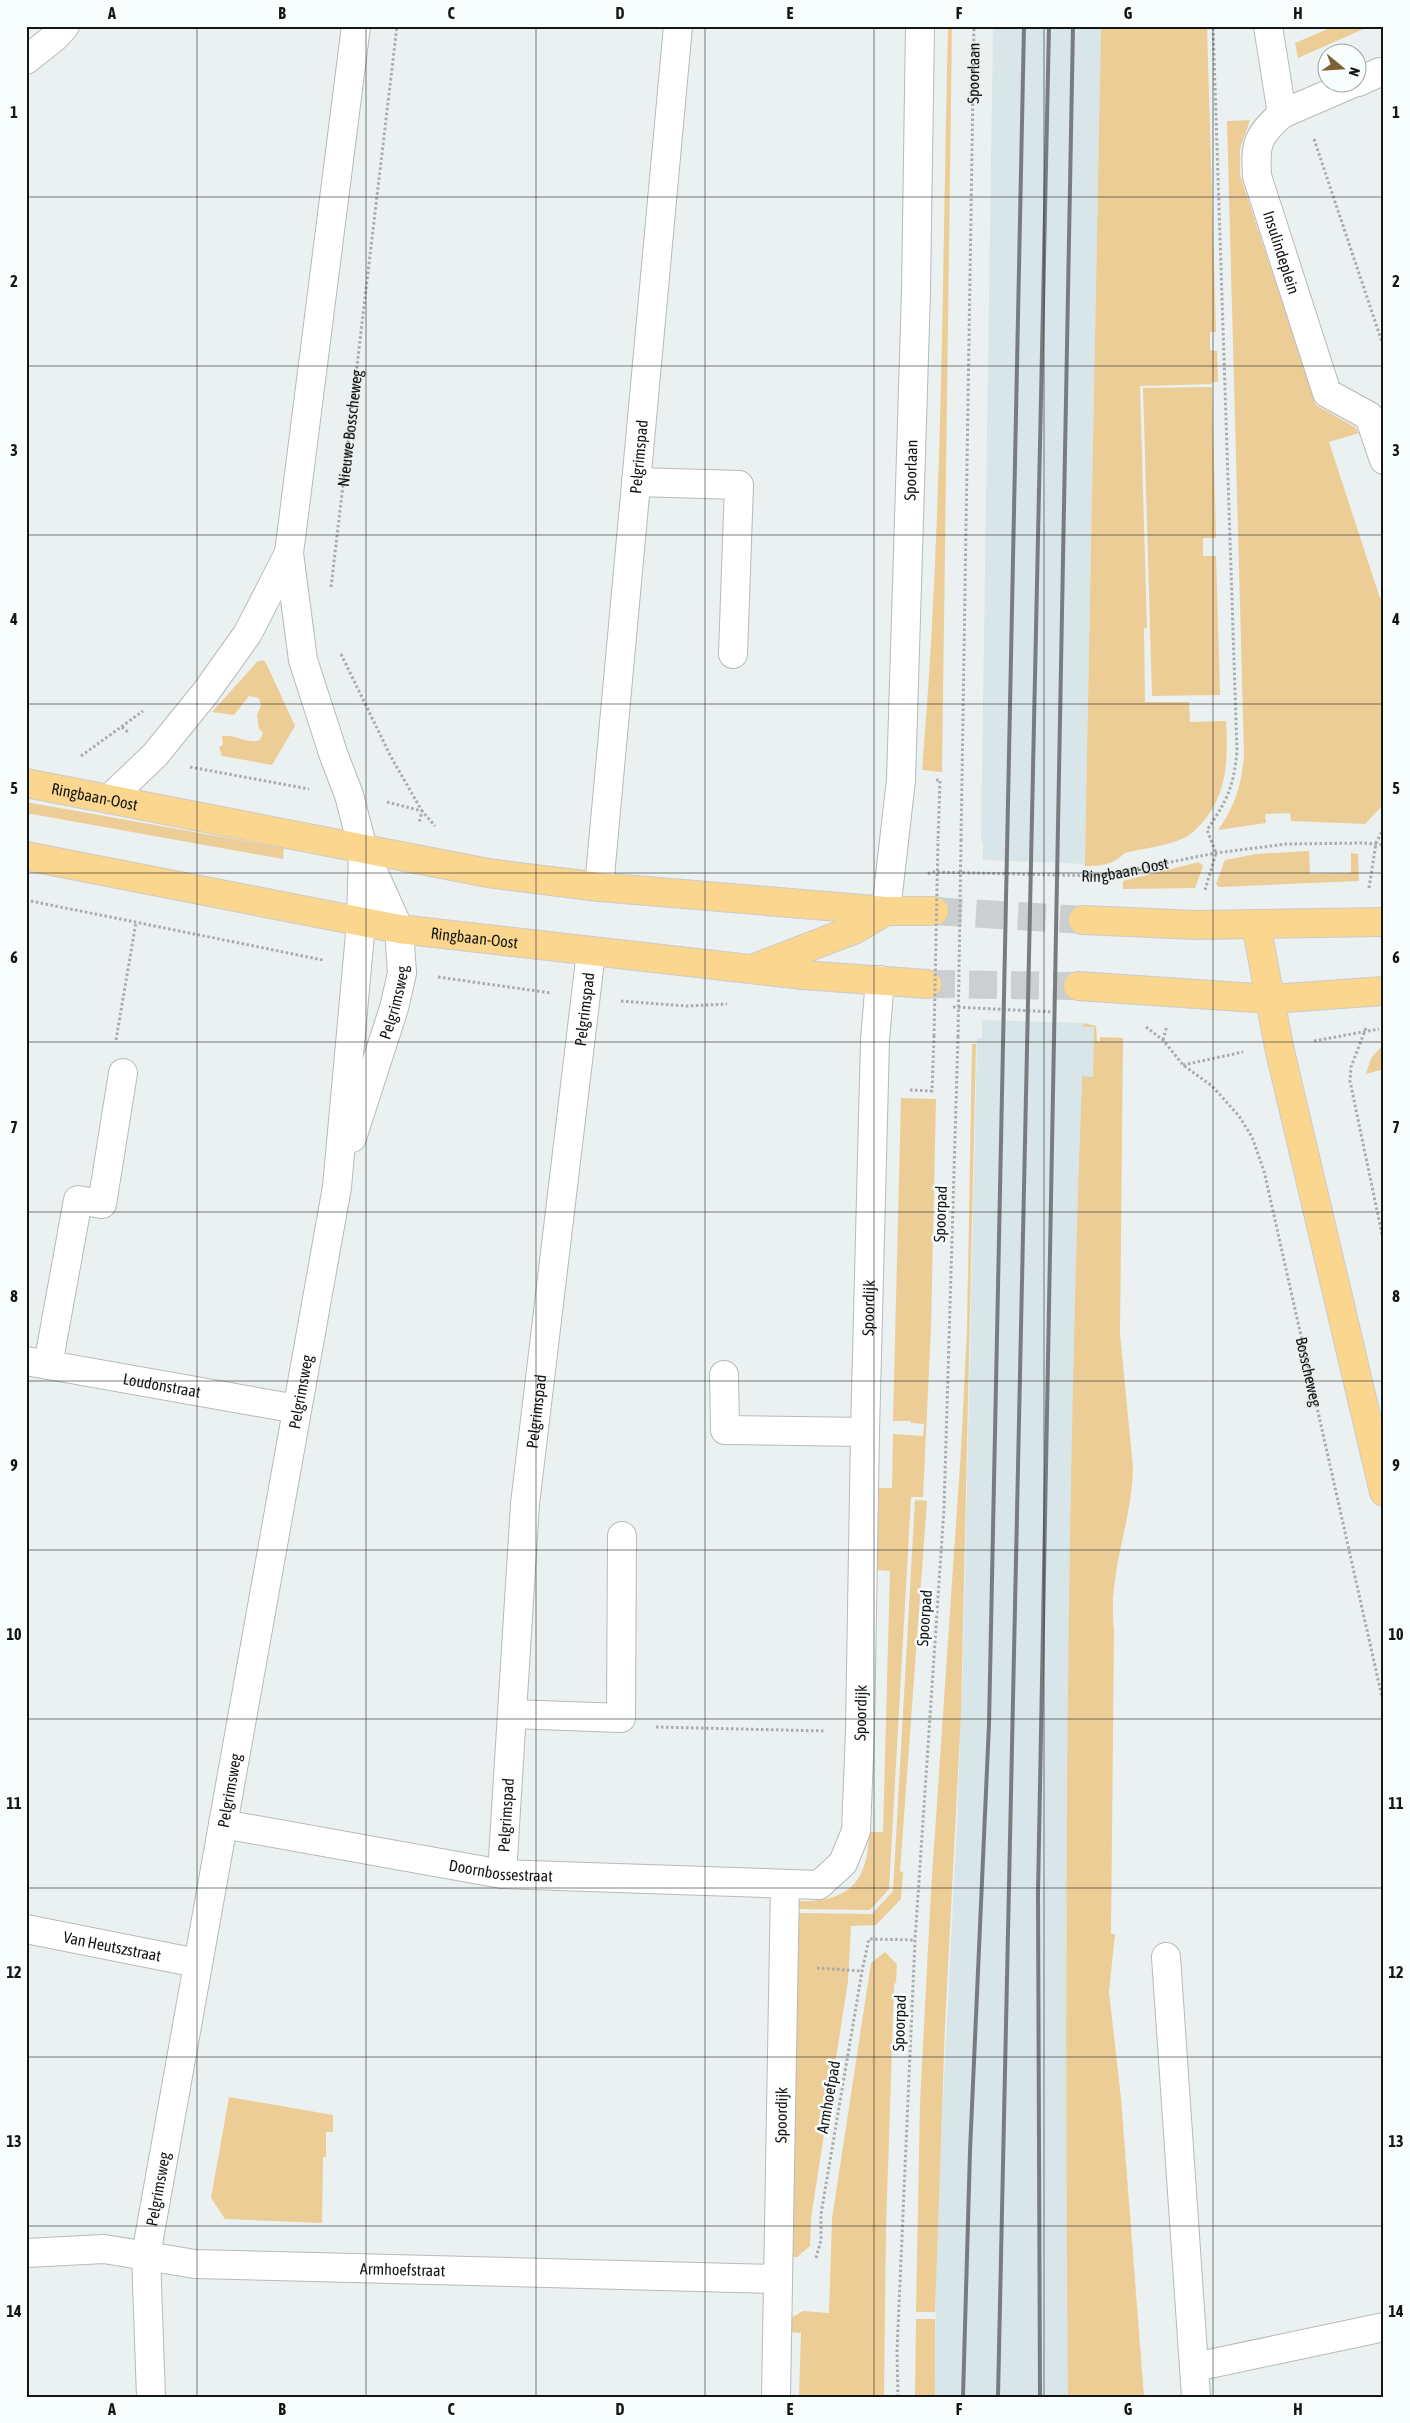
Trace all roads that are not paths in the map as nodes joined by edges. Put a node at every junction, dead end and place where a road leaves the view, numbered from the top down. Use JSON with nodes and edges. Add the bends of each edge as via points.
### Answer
{"nodes":[{"id":1,"x":65,"y":26,"type":"edge"},
{"id":2,"x":356,"y":26,"type":"edge"},
{"id":3,"x":678,"y":26,"type":"edge"},
{"id":4,"x":920,"y":26,"type":"edge"},
{"id":5,"x":1268,"y":26,"type":"edge"},
{"id":6,"x":26,"y":60,"type":"edge"},
{"id":7,"x":1384,"y":73,"type":"edge"},
{"id":8,"x":1368,"y":77,"type":"edge"},
{"id":9,"x":1334,"y":92,"type":"edge"},
{"id":10,"x":1282,"y":114,"type":"junction"},
{"id":11,"x":1384,"y":460,"type":"edge"},
{"id":12,"x":636,"y":482,"type":"junction"},
{"id":13,"x":289,"y":553,"type":"junction"},
{"id":14,"x":733,"y":654,"type":"dead end"},
{"id":15,"x":26,"y":783,"type":"edge"},
{"id":16,"x":109,"y":799,"type":"junction"},
{"id":17,"x":363,"y":849,"type":"junction"},
{"id":18,"x":26,"y":856,"type":"edge"},
{"id":19,"x":599,"y":887,"type":"junction"},
{"id":20,"x":886,"y":911,"type":"junction"},
{"id":21,"x":934,"y":911,"type":"tunnel mouth"},
{"id":22,"x":1083,"y":920,"type":"tunnel mouth"},
{"id":23,"x":1384,"y":922,"type":"edge"},
{"id":24,"x":361,"y":923,"type":"junction"},
{"id":25,"x":1256,"y":924,"type":"junction"},
{"id":26,"x":399,"y":929,"type":"junction"},
{"id":27,"x":591,"y":952,"type":"junction"},
{"id":28,"x":753,"y":968,"type":"junction"},
{"id":29,"x":880,"y":980,"type":"junction"},
{"id":30,"x":927,"y":984,"type":"tunnel mouth"},
{"id":31,"x":1078,"y":986,"type":"tunnel mouth"},
{"id":32,"x":1384,"y":991,"type":"edge"},
{"id":33,"x":1271,"y":1000,"type":"junction"},
{"id":34,"x":123,"y":1074,"type":"road end"},
{"id":35,"x":336,"y":1187,"type":"junction"},
{"id":36,"x":37,"y":1363,"type":"edge"},
{"id":37,"x":724,"y":1375,"type":"dead end"},
{"id":38,"x":297,"y":1409,"type":"junction"},
{"id":39,"x":865,"y":1432,"type":"junction"},
{"id":40,"x":1384,"y":1492,"type":"edge"},
{"id":41,"x":622,"y":1536,"type":"dead end"},
{"id":42,"x":512,"y":1714,"type":"junction"},
{"id":43,"x":223,"y":1824,"type":"junction"},
{"id":44,"x":502,"y":1874,"type":"junction"},
{"id":45,"x":785,"y":1884,"type":"junction"},
{"id":46,"x":26,"y":1929,"type":"edge"},
{"id":47,"x":1166,"y":1957,"type":"dead end"},
{"id":48,"x":198,"y":1963,"type":"junction"},
{"id":49,"x":26,"y":2253,"type":"edge"},
{"id":50,"x":146,"y":2255,"type":"junction"},
{"id":51,"x":778,"y":2279,"type":"junction"},
{"id":52,"x":1384,"y":2327,"type":"edge"},
{"id":53,"x":1195,"y":2366,"type":"junction"},
{"id":54,"x":151,"y":2397,"type":"edge"},
{"id":55,"x":776,"y":2397,"type":"edge"},
{"id":56,"x":1196,"y":2397,"type":"edge"}],
"edges":[{"from":1,"to":6,"type":"street"},
{"from":2,"to":13,"type":"street"},
{"from":3,"to":12,"type":"street","name":"Pelgrimspad"},
{"from":4,"to":20,"type":"street","name":"Spoorlaan","via":[[916,291],[901,780]]},
{"from":5,"to":10,"type":"street"},
{"from":7,"to":8,"type":"street"},
{"from":9,"to":10,"type":"street"},
{"from":10,"to":11,"type":"street","name":"Insulindeplein","via":[[1265,129],[1255,151],[1257,176],[1327,393],[1369,416]]},
{"from":12,"to":14,"type":"street","via":[[739,485]]},
{"from":12,"to":19,"type":"street","name":"Pelgrimspad"},
{"from":13,"to":16,"type":"street","via":[[248,633],[206,692],[155,754]]},
{"from":13,"to":17,"type":"street","via":[[303,660],[349,795]]},
{"from":15,"to":16,"type":"main road","name":"Ringbaan-Oost"},
{"from":16,"to":17,"type":"main road","name":"Ringbaan-Oost"},
{"from":17,"to":19,"type":"main road","name":"Ringbaan-Oost","via":[[488,872]]},
{"from":17,"to":24,"type":"street"},
{"from":17,"to":26,"type":"street"},
{"from":18,"to":24,"type":"main road","name":"Ringbaan-Oost"},
{"from":19,"to":20,"type":"main road","name":"Ringbaan-Oost"},
{"from":20,"to":21,"type":"main road","name":"Ringbaan-Oost"},
{"from":20,"to":28,"type":"main road","via":[[856,929]]},
{"from":22,"to":25,"type":"main road"},
{"from":23,"to":25,"type":"main road"},
{"from":24,"to":26,"type":"main road","name":"Ringbaan-Oost"},
{"from":24,"to":35,"type":"street","name":"Pelgrimsweg"},
{"from":25,"to":33,"type":"main road"},
{"from":26,"to":27,"type":"main road","name":"Ringbaan-Oost"},
{"from":26,"to":35,"type":"street","name":"Pelgrimsweg","via":[[402,973],[394,1008]]},
{"from":27,"to":28,"type":"main road","name":"Ringbaan-Oost"},
{"from":27,"to":42,"type":"street","name":"Pelgrimspad","via":[[525,1504]]},
{"from":28,"to":29,"type":"main road","name":"Ringbaan-Oost"},
{"from":29,"to":30,"type":"main road","name":"Ringbaan-Oost"},
{"from":29,"to":39,"type":"street","name":"Spoordijk","via":[[875,1040]]},
{"from":31,"to":33,"type":"main road"},
{"from":32,"to":33,"type":"main road"},
{"from":33,"to":40,"type":"main road","via":[[1279,1047]]},
{"from":34,"to":36,"type":"street","via":[[102,1204],[78,1200]]},
{"from":35,"to":38,"type":"street","name":"Pelgrimsweg"},
{"from":36,"to":38,"type":"street","name":"Loudonstraat"},
{"from":37,"to":39,"type":"street","via":[[725,1430]]},
{"from":38,"to":43,"type":"street","name":"Pelgrimsweg"},
{"from":39,"to":45,"type":"street","name":"Spoordijk","via":[[856,1831],[843,1863],[820,1885]]},
{"from":41,"to":42,"type":"street","via":[[621,1718]]},
{"from":42,"to":44,"type":"street","name":"Pelgrimspad"},
{"from":43,"to":44,"type":"street","name":"Doornbossestraat"},
{"from":43,"to":48,"type":"street","name":"Pelgrimsweg"},
{"from":44,"to":45,"type":"street","name":"Doornbossestraat"},
{"from":45,"to":51,"type":"street","name":"Spoordijk"},
{"from":46,"to":48,"type":"street","name":"Van Heutszstraat"},
{"from":47,"to":53,"type":"street"},
{"from":48,"to":50,"type":"street","name":"Pelgrimsweg"},
{"from":49,"to":50,"type":"street","name":"Armhoefstraat","via":[[104,2249]]},
{"from":50,"to":51,"type":"street","name":"Armhoefstraat","via":[[195,2264]]},
{"from":50,"to":54,"type":"street","name":"Pelgrimsweg"},
{"from":51,"to":55,"type":"street","name":"Spoordijk"},
{"from":52,"to":53,"type":"street"},
{"from":53,"to":56,"type":"street"}]}
